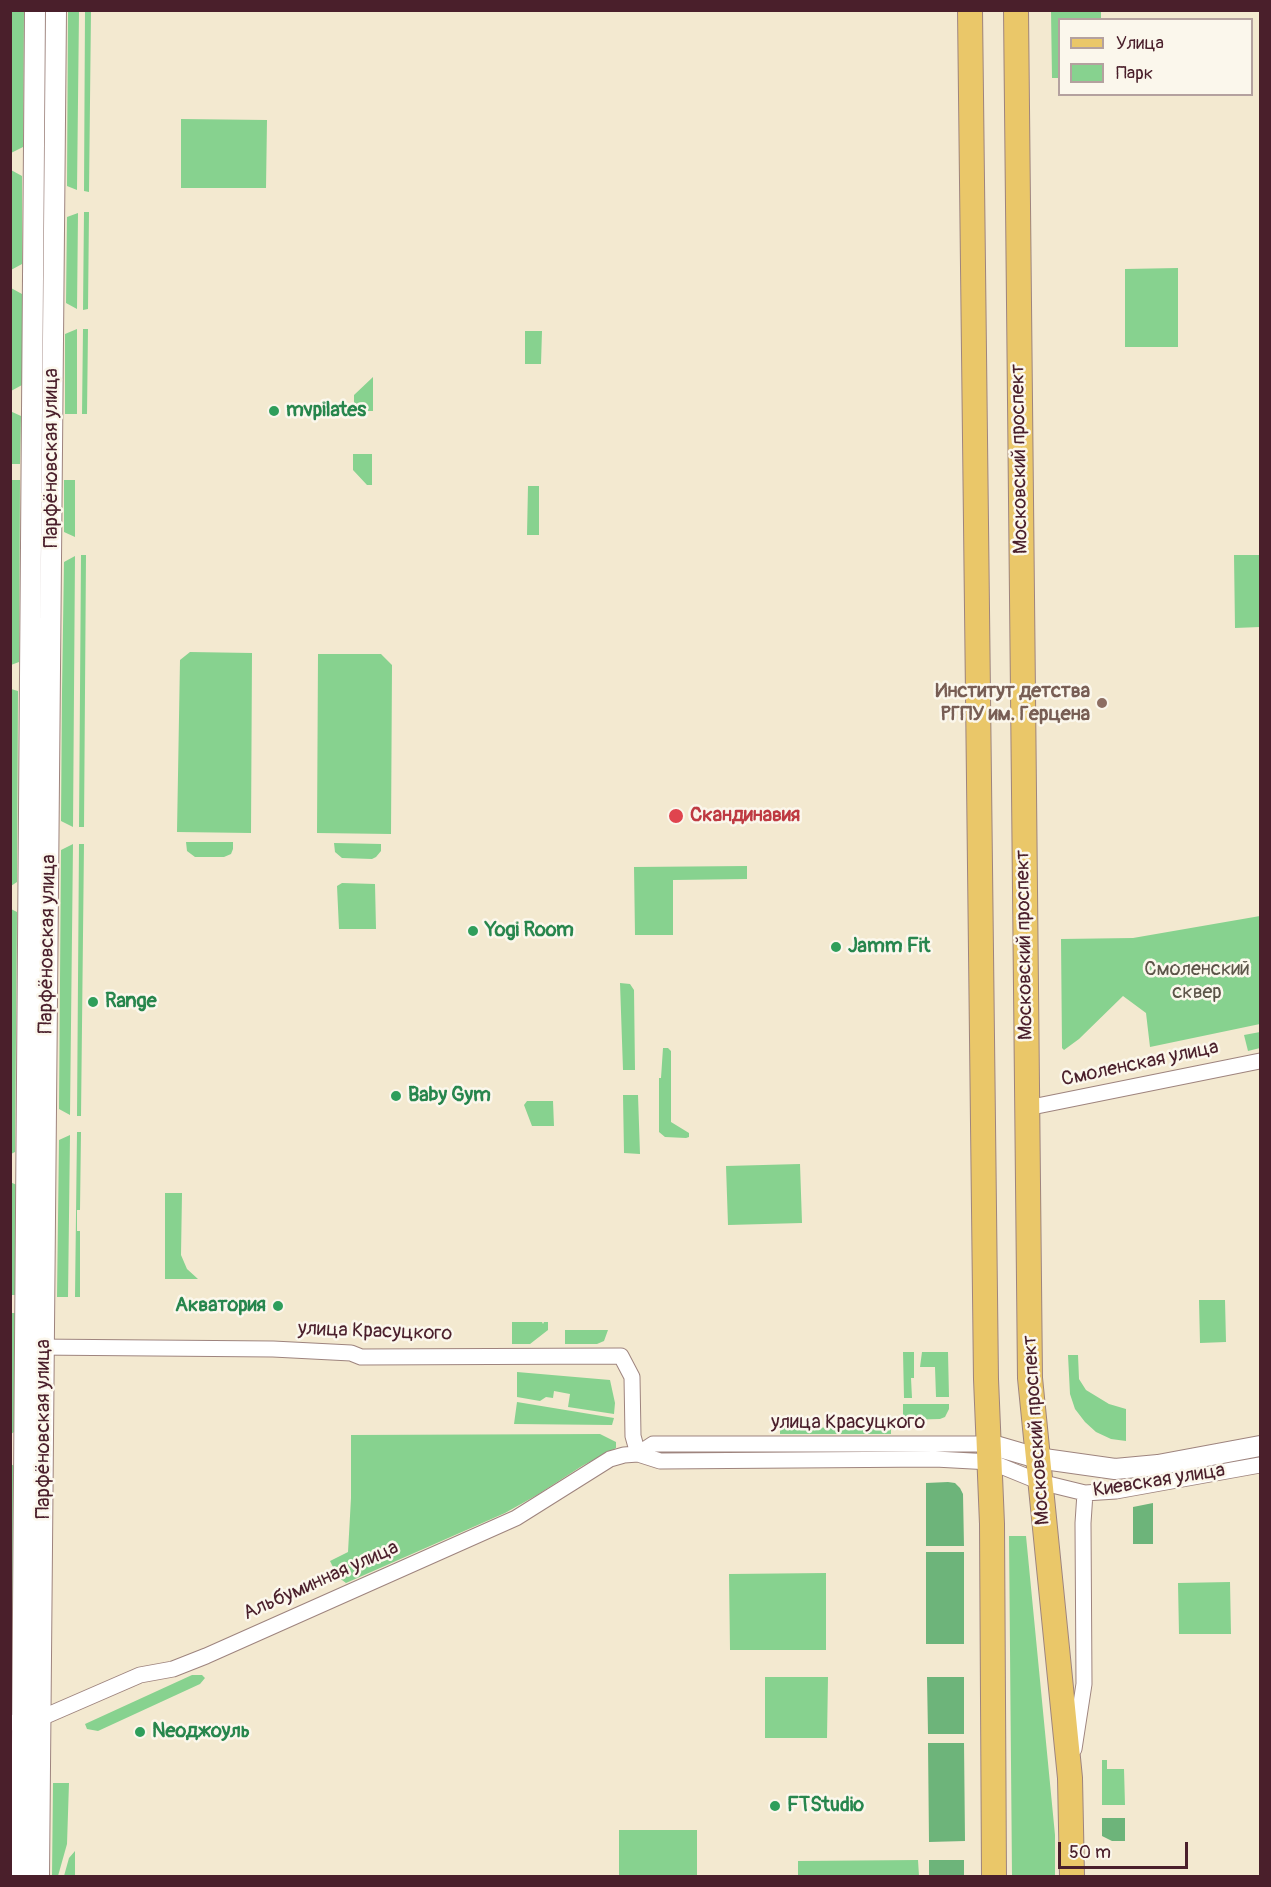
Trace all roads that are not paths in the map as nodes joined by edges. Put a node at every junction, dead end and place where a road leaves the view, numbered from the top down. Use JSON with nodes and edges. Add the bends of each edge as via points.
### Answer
{"nodes":[{"id":1,"x":35,"y":10,"type":"edge"},
{"id":2,"x":56,"y":10,"type":"edge"},
{"id":3,"x":970,"y":10,"type":"edge"},
{"id":4,"x":1016,"y":10,"type":"edge"},
{"id":5,"x":1260,"y":1061,"type":"edge"},
{"id":6,"x":1027,"y":1108,"type":"junction"},
{"id":7,"x":35,"y":1347,"type":"junction"},
{"id":8,"x":1260,"y":1446,"type":"edge"},
{"id":9,"x":990,"y":1453,"type":"junction"},
{"id":10,"x":638,"y":1454,"type":"junction"},
{"id":11,"x":1260,"y":1465,"type":"edge"},
{"id":12,"x":1039,"y":1470,"type":"junction"},
{"id":13,"x":1085,"y":1493,"type":"junction"},
{"id":14,"x":25,"y":1721,"type":"edge"},
{"id":15,"x":1070,"y":1778,"type":"junction"},
{"id":16,"x":21,"y":1876,"type":"edge"},
{"id":17,"x":39,"y":1876,"type":"edge"},
{"id":18,"x":994,"y":1876,"type":"edge"},
{"id":19,"x":1072,"y":1876,"type":"edge"}],
"edges":[{"from":1,"to":7,"type":"street","name":"Парфёновская улица"},
{"from":2,"to":7,"type":"street","name":"Парфёновская улица"},
{"from":3,"to":9,"type":"main road"},
{"from":4,"to":6,"type":"main road","name":"Московский проспект"},
{"from":5,"to":6,"type":"street","name":"Смоленская улица"},
{"from":6,"to":12,"type":"main road","name":"Московский проспект","via":[[1030,1378]]},
{"from":7,"to":10,"type":"street","name":"улица Красуцкого","via":[[284,1350],[351,1353],[361,1357],[621,1356],[632,1377],[633,1436]]},
{"from":7,"to":14,"type":"street","name":"Парфёновская улица"},
{"from":8,"to":12,"type":"street","name":"Киевская улица","via":[[1158,1465]]},
{"from":9,"to":10,"type":"street","name":"улица Красуцкого","via":[[934,1459],[660,1461]]},
{"from":9,"to":12,"type":"street","name":"Киевская улица"},
{"from":9,"to":18,"type":"main road"},
{"from":10,"to":14,"type":"street","name":"Альбуминная улица","via":[[610,1459],[516,1518],[206,1656],[173,1669],[140,1675]]},
{"from":11,"to":13,"type":"street","name":"Киевская улица"},
{"from":12,"to":13,"type":"street","name":"Киевская улица"},
{"from":12,"to":15,"type":"main road","name":"Московский проспект"},
{"from":13,"to":15,"type":"street","via":[[1084,1684]]},
{"from":14,"to":16,"type":"street","name":"Парфёновская улица"},
{"from":14,"to":17,"type":"street","name":"Парфёновская улица"},
{"from":15,"to":19,"type":"main road","name":"Московский проспект"}]}
